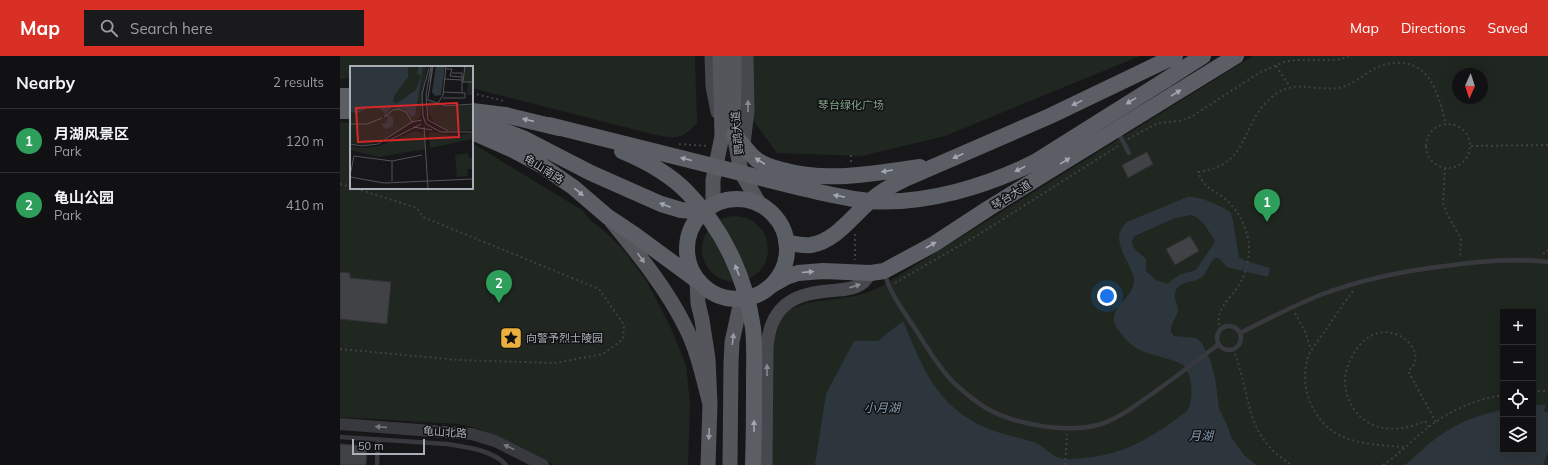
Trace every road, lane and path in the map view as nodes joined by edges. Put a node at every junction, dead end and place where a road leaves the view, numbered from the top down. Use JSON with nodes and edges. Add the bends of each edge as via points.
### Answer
{"nodes":[{"id":1,"x":711,"y":56,"type":"edge"},
{"id":2,"x":720,"y":56,"type":"edge"},
{"id":3,"x":734,"y":56,"type":"edge"},
{"id":4,"x":747,"y":56,"type":"edge"},
{"id":5,"x":1175,"y":56,"type":"edge"},
{"id":6,"x":1203,"y":56,"type":"edge"},
{"id":7,"x":1236,"y":56,"type":"edge"},
{"id":8,"x":1350,"y":56,"type":"edge"},
{"id":9,"x":1276,"y":66,"type":"junction"},
{"id":10,"x":1290,"y":87,"type":"junction"},
{"id":11,"x":473,"y":93,"type":"edge"},
{"id":12,"x":507,"y":109,"type":"junction"},
{"id":13,"x":473,"y":111,"type":"edge"},
{"id":14,"x":473,"y":118,"type":"edge"},
{"id":15,"x":1446,"y":124,"type":"junction"},
{"id":16,"x":549,"y":125,"type":"junction"},
{"id":17,"x":473,"y":132,"type":"edge"},
{"id":18,"x":1120,"y":136,"type":"junction"},
{"id":19,"x":730,"y":140,"type":"junction"},
{"id":20,"x":676,"y":143,"type":"dead end"},
{"id":21,"x":1548,"y":145,"type":"edge"},
{"id":22,"x":1471,"y":146,"type":"junction"},
{"id":23,"x":1129,"y":153,"type":"dead end"},
{"id":24,"x":940,"y":164,"type":"junction"},
{"id":25,"x":1445,"y":168,"type":"junction"},
{"id":26,"x":340,"y":184,"type":"edge"},
{"id":27,"x":350,"y":187,"type":"edge"},
{"id":28,"x":355,"y":189,"type":"edge"},
{"id":29,"x":760,"y":205,"type":"junction"},
{"id":30,"x":708,"y":208,"type":"junction"},
{"id":31,"x":608,"y":217,"type":"junction"},
{"id":32,"x":786,"y":240,"type":"junction"},
{"id":33,"x":1548,"y":262,"type":"edge"},
{"id":34,"x":1459,"y":264,"type":"junction"},
{"id":35,"x":877,"y":272,"type":"junction"},
{"id":36,"x":697,"y":281,"type":"junction"},
{"id":37,"x":1359,"y":283,"type":"junction"},
{"id":38,"x":772,"y":285,"type":"junction"},
{"id":39,"x":889,"y":288,"type":"junction"},
{"id":40,"x":750,"y":298,"type":"junction"},
{"id":41,"x":1292,"y":307,"type":"junction"},
{"id":42,"x":1220,"y":330,"type":"junction"},
{"id":43,"x":1240,"y":333,"type":"junction"},
{"id":44,"x":1219,"y":344,"type":"junction"},
{"id":45,"x":340,"y":349,"type":"edge"},
{"id":46,"x":1233,"y":349,"type":"junction"},
{"id":47,"x":1311,"y":350,"type":"junction"},
{"id":48,"x":1536,"y":391,"type":"edge"},
{"id":49,"x":1548,"y":391,"type":"edge"},
{"id":50,"x":1500,"y":396,"type":"edge"},
{"id":51,"x":710,"y":404,"type":"junction"},
{"id":52,"x":1436,"y":422,"type":"junction"},
{"id":53,"x":340,"y":424,"type":"edge"},
{"id":54,"x":1429,"y":427,"type":"junction"},
{"id":55,"x":1067,"y":433,"type":"dead end"},
{"id":56,"x":340,"y":437,"type":"edge"},
{"id":57,"x":378,"y":439,"type":"junction"},
{"id":58,"x":1405,"y":447,"type":"junction"},
{"id":59,"x":377,"y":465,"type":"edge"},
{"id":60,"x":506,"y":465,"type":"edge"},
{"id":61,"x":543,"y":465,"type":"edge"},
{"id":62,"x":708,"y":465,"type":"edge"},
{"id":63,"x":730,"y":465,"type":"edge"},
{"id":64,"x":753,"y":465,"type":"edge"},
{"id":65,"x":766,"y":465,"type":"edge"},
{"id":66,"x":1065,"y":465,"type":"edge"},
{"id":67,"x":1292,"y":465,"type":"edge"},
{"id":68,"x":1383,"y":465,"type":"edge"}],
"edges":[{"from":1,"to":19,"type":"main road","via":[[712,86]]},
{"from":2,"to":19,"type":"main road","name":"鹦鹉大道"},
{"from":3,"to":19,"type":"main road","name":"鹦鹉大道"},
{"from":19,"to":4,"type":"main road","one_way":true,"via":[[748,111]]},
{"from":5,"to":24,"type":"highway","one_way":true,"via":[[1050,116]]},
{"from":6,"to":16,"type":"highway","one_way":true,"bridge":true,"via":[[1015,172],[984,184],[915,199],[872,201],[843,197]]},
{"from":18,"to":7,"type":"highway","name":"琴台大道","one_way":true},
{"from":8,"to":9,"type":"path","via":[[1337,60],[1290,61]]},
{"from":9,"to":10,"type":"path"},
{"from":9,"to":18,"type":"path","via":[[1241,84],[1191,117],[1158,123]]},
{"from":10,"to":15,"type":"path","via":[[1337,88],[1346,86],[1383,65],[1411,64],[1423,71],[1437,91]]},
{"from":10,"to":42,"type":"path","via":[[1277,93],[1264,104],[1228,161],[1217,168],[1198,172],[1204,185],[1225,199],[1238,214],[1245,226],[1248,239],[1245,271],[1238,286],[1220,311]]},
{"from":11,"to":12,"type":"path"},
{"from":12,"to":13,"type":"highway"},
{"from":16,"to":12,"type":"highway","one_way":true,"bridge":true},
{"from":30,"to":14,"type":"highway","one_way":true,"via":[[681,210],[660,204],[591,173],[525,139]]},
{"from":15,"to":22,"type":"path","via":[[1453,124],[1466,132]]},
{"from":15,"to":25,"type":"path","via":[[1432,131],[1426,144],[1430,158]]},
{"from":64,"to":16,"type":"highway","one_way":true,"bridge":true,"via":[[753,329],[744,287],[721,235],[688,192],[664,173],[639,158]]},
{"from":17,"to":31,"type":"highway","name":"龟山南路","one_way":true,"via":[[541,165],[573,187]]},
{"from":18,"to":23,"type":"lane"},
{"from":35,"to":18,"type":"highway","name":"琴台大道","one_way":true,"via":[[934,244],[989,208]]},
{"from":18,"to":39,"type":"path","via":[[978,235]]},
{"from":19,"to":20,"type":"path"},
{"from":24,"to":19,"type":"highway","one_way":true,"via":[[838,177],[815,176],[770,167],[756,160]]},
{"from":19,"to":29,"type":"main road","name":"鹦鹉大道","via":[[741,172]]},
{"from":19,"to":30,"type":"main road","name":"鹦鹉大道","via":[[713,180]]},
{"from":21,"to":22,"type":"path"},
{"from":22,"to":25,"type":"path","via":[[1470,153],[1461,164]]},
{"from":24,"to":32,"type":"highway","via":[[885,189],[825,240],[811,245],[800,245]]},
{"from":25,"to":34,"type":"path","via":[[1443,203],[1461,239]]},
{"from":26,"to":27,"type":"path"},
{"from":28,"to":45,"type":"path","via":[[417,208],[423,217],[599,289],[624,325],[623,339],[603,354],[555,363],[458,360]]},
{"from":29,"to":30,"type":"highway","via":[[749,200],[737,199],[725,200]]},
{"from":29,"to":32,"type":"highway","via":[[770,211],[777,220]]},
{"from":30,"to":36,"type":"highway","via":[[693,223],[687,237],[689,267]]},
{"from":31,"to":36,"type":"highway","name":"龟山南路"},
{"from":31,"to":51,"type":"main road","one_way":true,"via":[[640,256],[686,328],[697,356]]},
{"from":32,"to":38,"type":"highway","via":[[787,256],[782,272]]},
{"from":33,"to":34,"type":"lane","via":[[1510,260]]},
{"from":34,"to":37,"type":"lane","via":[[1405,272]]},
{"from":38,"to":35,"type":"highway","one_way":true,"via":[[798,273]]},
{"from":35,"to":39,"type":"lane"},
{"from":65,"to":35,"type":"main road","one_way":true,"via":[[767,347],[775,315],[785,305],[804,294],[856,287]]},
{"from":36,"to":40,"type":"highway","name":"龟山南路","via":[[708,291],[721,297],[736,300]]},
{"from":36,"to":51,"type":"main road","via":[[698,303],[708,359]]},
{"from":37,"to":41,"type":"lane"},
{"from":37,"to":47,"type":"path"},
{"from":38,"to":40,"type":"highway"},
{"from":39,"to":44,"type":"lane","via":[[930,350],[954,382],[968,395],[1003,416],[1047,426],[1081,428],[1109,421],[1135,406]]},
{"from":63,"to":40,"type":"main road","one_way":true,"via":[[731,363],[735,324],[739,310]]},
{"from":41,"to":43,"type":"lane"},
{"from":41,"to":47,"type":"path","via":[[1305,331]]},
{"from":42,"to":43,"type":"lane","via":[[1231,326]]},
{"from":42,"to":44,"type":"lane","via":[[1217,337]]},
{"from":43,"to":46,"type":"lane","via":[[1239,344]]},
{"from":44,"to":46,"type":"lane","via":[[1225,349]]},
{"from":46,"to":67,"type":"path","via":[[1254,425],[1269,447]]},
{"from":47,"to":58,"type":"path","via":[[1306,363],[1306,388],[1311,405],[1322,422],[1335,433],[1353,440],[1373,445]]},
{"from":48,"to":49,"type":"path"},
{"from":50,"to":52,"type":"path","via":[[1464,406]]},
{"from":51,"to":62,"type":"main road","one_way":true},
{"from":52,"to":54,"type":"path"},
{"from":52,"to":54,"type":"path","via":[[1408,372],[1413,366],[1415,356],[1406,338],[1396,333],[1382,332],[1363,340],[1351,358],[1345,378],[1348,398],[1358,412],[1369,424],[1382,429],[1407,428],[1425,421]]},
{"from":61,"to":53,"type":"street","name":"龟山北路","one_way":true,"via":[[495,441],[472,434]]},
{"from":54,"to":58,"type":"path"},
{"from":55,"to":66,"type":"path"},
{"from":56,"to":57,"type":"lane"},
{"from":57,"to":59,"type":"lane"},
{"from":57,"to":60,"type":"lane","via":[[464,447],[495,456]]},
{"from":58,"to":68,"type":"path"}]}
